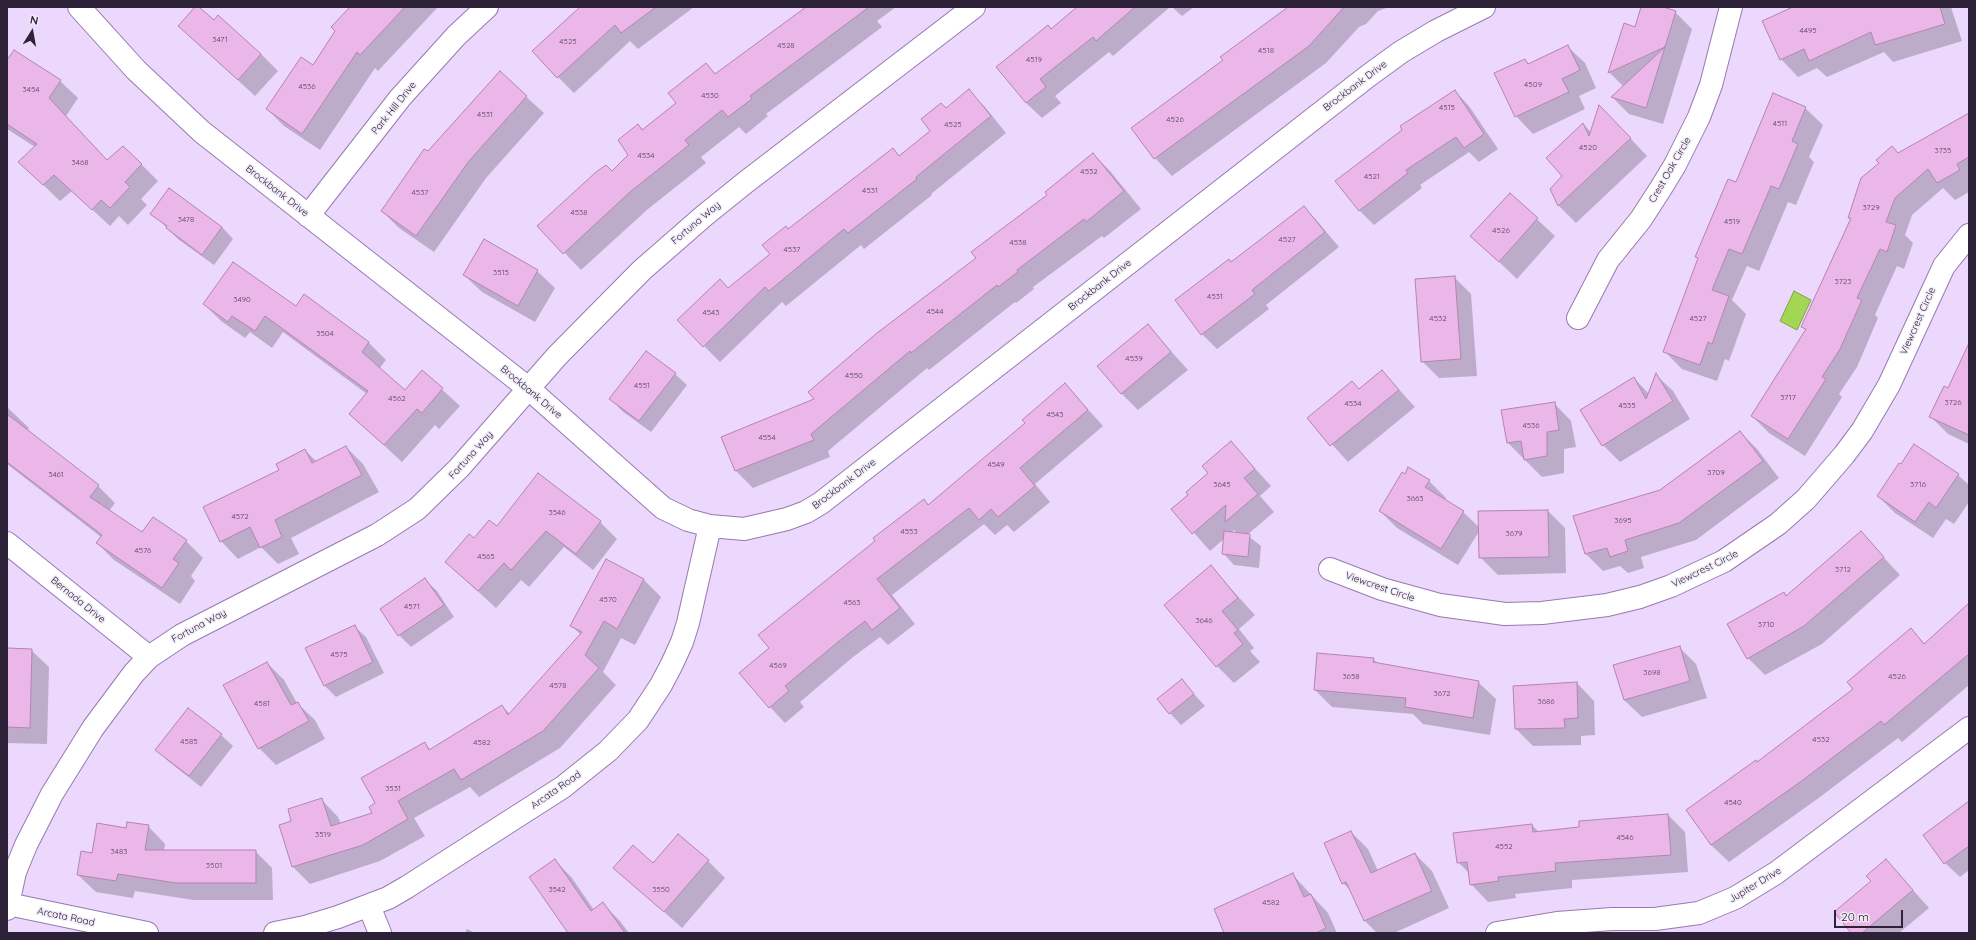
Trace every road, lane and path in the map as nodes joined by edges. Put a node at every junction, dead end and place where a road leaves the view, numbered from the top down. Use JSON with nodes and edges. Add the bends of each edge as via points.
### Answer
{"nodes":[{"id":1,"x":79,"y":7,"type":"edge"},
{"id":2,"x":487,"y":7,"type":"edge"},
{"id":3,"x":974,"y":7,"type":"edge"},
{"id":4,"x":1484,"y":7,"type":"edge"},
{"id":5,"x":1731,"y":7,"type":"edge"},
{"id":6,"x":308,"y":216,"type":"junction"},
{"id":7,"x":1969,"y":235,"type":"edge"},
{"id":8,"x":1578,"y":318,"type":"dead end"},
{"id":9,"x":528,"y":388,"type":"junction"},
{"id":10,"x":710,"y":526,"type":"junction"},
{"id":11,"x":7,"y":543,"type":"edge"},
{"id":12,"x":1330,"y":569,"type":"dead end"},
{"id":13,"x":149,"y":657,"type":"junction"},
{"id":14,"x":1969,"y":728,"type":"edge"},
{"id":15,"x":369,"y":906,"type":"junction"},
{"id":16,"x":7,"y":907,"type":"edge"},
{"id":17,"x":147,"y":933,"type":"edge"},
{"id":18,"x":275,"y":933,"type":"edge"},
{"id":19,"x":380,"y":933,"type":"edge"},
{"id":20,"x":1497,"y":933,"type":"edge"}],
"edges":[{"from":1,"to":6,"type":"street","name":"Brockbank Drive","via":[[168,102]]},
{"from":2,"to":6,"type":"street","name":"Park Hill Drive","via":[[456,36],[400,98]]},
{"from":3,"to":9,"type":"street","name":"Fortuna Way","via":[[705,215],[612,298]]},
{"from":4,"to":10,"type":"street","name":"Brockbank Drive","via":[[1401,52],[1368,76],[821,503],[806,512],[765,525],[744,529]]},
{"from":5,"to":8,"type":"street","name":"Crest Oak Circle","via":[[1713,78],[1696,124],[1641,219],[1608,260]]},
{"from":6,"to":9,"type":"street","name":"Brockbank Drive"},
{"from":7,"to":12,"type":"street","name":"Viewcrest Circle","via":[[1944,266],[1886,391],[1844,455],[1806,499],[1778,524],[1717,565],[1640,597],[1576,610],[1506,614],[1440,605],[1402,595]]},
{"from":9,"to":10,"type":"street","name":"Brockbank Drive","via":[[663,508],[688,520]]},
{"from":9,"to":13,"type":"street","name":"Fortuna Way","via":[[460,468],[398,522],[182,635]]},
{"from":10,"to":15,"type":"street","name":"Arcata Road","via":[[682,642],[661,685],[638,720],[608,751],[563,787],[407,887]]},
{"from":11,"to":13,"type":"street","name":"Bernada Drive"},
{"from":13,"to":16,"type":"street","name":"Fortuna Way","via":[[97,723],[55,787],[15,872]]},
{"from":14,"to":20,"type":"street","name":"Jupiter Drive","via":[[1776,873],[1735,898],[1699,913],[1655,919],[1557,923]]},
{"from":15,"to":18,"type":"street","name":"Arcata Road","via":[[305,927]]},
{"from":15,"to":19,"type":"street"},
{"from":16,"to":17,"type":"street","name":"Arcata Road"}]}
